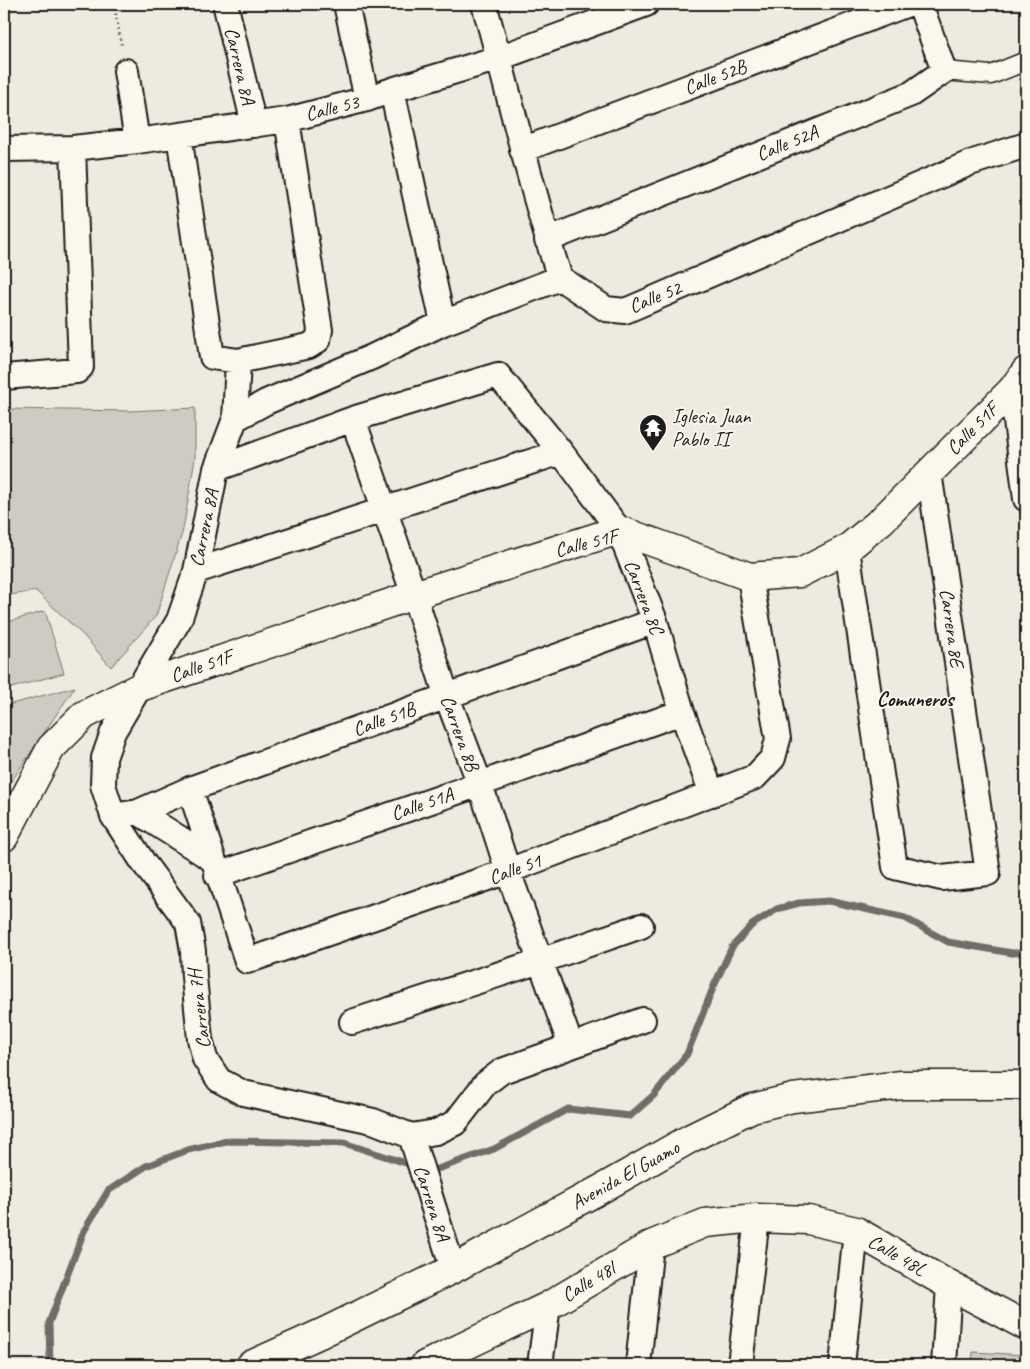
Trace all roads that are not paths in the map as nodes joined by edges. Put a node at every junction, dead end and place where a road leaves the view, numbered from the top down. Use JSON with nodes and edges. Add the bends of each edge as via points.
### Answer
{"nodes":[{"id":1,"x":346,"y":4,"type":"edge"},
{"id":2,"x":484,"y":4,"type":"edge"},
{"id":3,"x":646,"y":4,"type":"edge"},
{"id":4,"x":908,"y":4,"type":"edge"},
{"id":5,"x":920,"y":4,"type":"edge"},
{"id":6,"x":226,"y":7,"type":"dead end"},
{"id":7,"x":499,"y":58,"type":"junction"},
{"id":8,"x":1026,"y":62,"type":"edge"},
{"id":9,"x":126,"y":71,"type":"road end"},
{"id":10,"x":944,"y":71,"type":"junction"},
{"id":11,"x":392,"y":90,"type":"junction"},
{"id":12,"x":367,"y":99,"type":"junction"},
{"id":13,"x":287,"y":120,"type":"junction"},
{"id":14,"x":254,"y":125,"type":"junction"},
{"id":15,"x":179,"y":136,"type":"junction"},
{"id":16,"x":137,"y":141,"type":"junction"},
{"id":17,"x":1026,"y":145,"type":"edge"},
{"id":18,"x":73,"y":148,"type":"junction"},
{"id":19,"x":4,"y":149,"type":"edge"},
{"id":20,"x":522,"y":150,"type":"junction"},
{"id":21,"x":547,"y":240,"type":"junction"},
{"id":22,"x":560,"y":278,"type":"junction"},
{"id":23,"x":443,"y":323,"type":"junction"},
{"id":24,"x":238,"y":361,"type":"junction"},
{"id":25,"x":4,"y":377,"type":"edge"},
{"id":26,"x":1019,"y":381,"type":"edge"},
{"id":27,"x":352,"y":418,"type":"junction"},
{"id":28,"x":235,"y":419,"type":"junction"},
{"id":29,"x":561,"y":452,"type":"junction"},
{"id":30,"x":216,"y":469,"type":"junction"},
{"id":31,"x":929,"y":472,"type":"junction"},
{"id":32,"x":1026,"y":499,"type":"edge"},
{"id":33,"x":383,"y":510,"type":"junction"},
{"id":34,"x":618,"y":530,"type":"junction"},
{"id":35,"x":847,"y":549,"type":"junction"},
{"id":36,"x":196,"y":571,"type":"junction"},
{"id":37,"x":750,"y":577,"type":"junction"},
{"id":38,"x":414,"y":595,"type":"junction"},
{"id":39,"x":655,"y":620,"type":"junction"},
{"id":40,"x":140,"y":687,"type":"junction"},
{"id":41,"x":447,"y":697,"type":"junction"},
{"id":42,"x":682,"y":712,"type":"junction"},
{"id":43,"x":480,"y":784,"type":"junction"},
{"id":44,"x":190,"y":789,"type":"junction"},
{"id":45,"x":712,"y":794,"type":"junction"},
{"id":46,"x":138,"y":812,"type":"junction"},
{"id":47,"x":113,"y":816,"type":"junction"},
{"id":48,"x":4,"y":837,"type":"edge"},
{"id":49,"x":215,"y":867,"type":"junction"},
{"id":50,"x":508,"y":872,"type":"junction"},
{"id":51,"x":641,"y":926,"type":"dead end"},
{"id":52,"x":540,"y":961,"type":"junction"},
{"id":53,"x":643,"y":1020,"type":"dead end"},
{"id":54,"x":352,"y":1022,"type":"dead end"},
{"id":55,"x":571,"y":1046,"type":"junction"},
{"id":56,"x":1026,"y":1085,"type":"edge"},
{"id":57,"x":415,"y":1147,"type":"junction"},
{"id":58,"x":758,"y":1218,"type":"junction"},
{"id":59,"x":856,"y":1231,"type":"junction"},
{"id":60,"x":651,"y":1245,"type":"junction"},
{"id":61,"x":453,"y":1269,"type":"junction"},
{"id":62,"x":949,"y":1285,"type":"junction"},
{"id":63,"x":548,"y":1306,"type":"junction"},
{"id":64,"x":1026,"y":1326,"type":"edge"},
{"id":65,"x":438,"y":1362,"type":"edge"},
{"id":66,"x":251,"y":1365,"type":"edge"},
{"id":67,"x":540,"y":1365,"type":"edge"},
{"id":68,"x":638,"y":1365,"type":"edge"},
{"id":69,"x":740,"y":1365,"type":"edge"},
{"id":70,"x":842,"y":1365,"type":"edge"},
{"id":71,"x":944,"y":1365,"type":"edge"}],
"edges":[{"from":1,"to":12,"type":"street"},
{"from":2,"to":7,"type":"street"},
{"from":3,"to":7,"type":"street","name":"Calle 53"},
{"from":4,"to":20,"type":"street","name":"Calle 52B"},
{"from":5,"to":10,"type":"street"},
{"from":6,"to":14,"type":"street","name":"Carrera 8A"},
{"from":7,"to":11,"type":"street","name":"Calle 53"},
{"from":7,"to":20,"type":"street"},
{"from":8,"to":10,"type":"street","via":[[990,75]]},
{"from":9,"to":16,"type":"street"},
{"from":10,"to":21,"type":"street","name":"Calle 52A","via":[[911,94]]},
{"from":11,"to":12,"type":"street","name":"Calle 53"},
{"from":11,"to":23,"type":"street"},
{"from":12,"to":13,"type":"street","name":"Calle 53"},
{"from":13,"to":14,"type":"street","name":"Calle 53"},
{"from":13,"to":24,"type":"street","via":[[320,330],[318,340],[310,346]]},
{"from":14,"to":15,"type":"street","name":"Calle 53"},
{"from":15,"to":16,"type":"street","name":"Calle 53"},
{"from":15,"to":24,"type":"street","via":[[212,357]]},
{"from":16,"to":18,"type":"street","name":"Calle 53"},
{"from":17,"to":22,"type":"street","name":"Calle 52","via":[[970,163],[625,311],[606,309]]},
{"from":18,"to":19,"type":"street","name":"Calle 53"},
{"from":18,"to":25,"type":"street","via":[[81,367],[78,371]]},
{"from":20,"to":21,"type":"street"},
{"from":21,"to":22,"type":"street"},
{"from":22,"to":23,"type":"street"},
{"from":23,"to":28,"type":"street"},
{"from":24,"to":28,"type":"street","name":"Carrera 8A"},
{"from":26,"to":31,"type":"street","name":"Calle 51F"},
{"from":26,"to":32,"type":"street"},
{"from":27,"to":29,"type":"street","name":"Carrera 8C","via":[[498,375]]},
{"from":27,"to":30,"type":"street"},
{"from":27,"to":33,"type":"street","name":"Carrera 8B"},
{"from":28,"to":30,"type":"street","name":"Carrera 8A"},
{"from":29,"to":33,"type":"street"},
{"from":29,"to":34,"type":"street","name":"Carrera 8C"},
{"from":30,"to":36,"type":"street","name":"Carrera 8A"},
{"from":31,"to":35,"type":"street","name":"Calle 51F","via":[[881,522]]},
{"from":31,"to":35,"type":"street","name":"Carrera 8E","via":[[988,873],[942,878],[895,867]]},
{"from":33,"to":36,"type":"street"},
{"from":33,"to":38,"type":"street","name":"Carrera 8B"},
{"from":34,"to":37,"type":"street","name":"Calle 51F"},
{"from":34,"to":38,"type":"street","name":"Calle 51F"},
{"from":34,"to":39,"type":"street","name":"Carrera 8C"},
{"from":35,"to":37,"type":"street","name":"Calle 51F","via":[[800,573]]},
{"from":36,"to":40,"type":"street","name":"Carrera 8A","via":[[179,620]]},
{"from":37,"to":45,"type":"street","name":"Calle 51","via":[[778,739],[773,758],[756,777]]},
{"from":38,"to":40,"type":"street","name":"Calle 51F"},
{"from":38,"to":41,"type":"street","name":"Carrera 8B"},
{"from":39,"to":41,"type":"street","name":"Calle 51B"},
{"from":39,"to":42,"type":"street","name":"Carrera 8C"},
{"from":40,"to":47,"type":"street","name":"Carrera 8A","via":[[113,732],[104,758],[103,785]]},
{"from":40,"to":48,"type":"street","via":[[84,715],[52,748]]},
{"from":41,"to":43,"type":"street","name":"Carrera 8B"},
{"from":41,"to":44,"type":"street","name":"Calle 51B"},
{"from":42,"to":43,"type":"street","name":"Calle 51A"},
{"from":42,"to":45,"type":"street","name":"Carrera 8C"},
{"from":43,"to":49,"type":"street","name":"Calle 51A"},
{"from":43,"to":50,"type":"street","name":"Carrera 8B"},
{"from":44,"to":46,"type":"street","name":"Calle 51B"},
{"from":44,"to":49,"type":"street"},
{"from":45,"to":50,"type":"street","name":"Calle 51"},
{"from":46,"to":47,"type":"street","name":"Calle 51B"},
{"from":46,"to":49,"type":"street"},
{"from":47,"to":57,"type":"street","name":"Carrera 7H","via":[[188,924],[200,1038],[205,1059],[219,1080],[242,1093],[374,1120]]},
{"from":49,"to":50,"type":"street","name":"Calle 51","via":[[247,961]]},
{"from":50,"to":52,"type":"street","name":"Carrera 8B"},
{"from":51,"to":52,"type":"street"},
{"from":52,"to":54,"type":"street"},
{"from":52,"to":55,"type":"street","name":"Carrera 8B"},
{"from":53,"to":55,"type":"street"},
{"from":55,"to":57,"type":"street","via":[[502,1071],[485,1084],[455,1123]]},
{"from":56,"to":61,"type":"street","name":"Avenida El Guamo","via":[[902,1084],[793,1098],[752,1108],[691,1138]]},
{"from":57,"to":61,"type":"street","name":"Carrera 8A"},
{"from":58,"to":59,"type":"street","name":"Calle 48L","via":[[808,1220]]},
{"from":58,"to":60,"type":"street","name":"Calle 48l","via":[[705,1224]]},
{"from":58,"to":69,"type":"street"},
{"from":59,"to":62,"type":"street","name":"Calle 48L"},
{"from":59,"to":70,"type":"street"},
{"from":60,"to":63,"type":"street","name":"Calle 48l"},
{"from":60,"to":68,"type":"street"},
{"from":61,"to":66,"type":"street","name":"Avenida El Guamo"},
{"from":62,"to":64,"type":"street","name":"Calle 48L"},
{"from":62,"to":71,"type":"street"},
{"from":63,"to":65,"type":"street","name":"Calle 48l"},
{"from":63,"to":67,"type":"street"}]}
